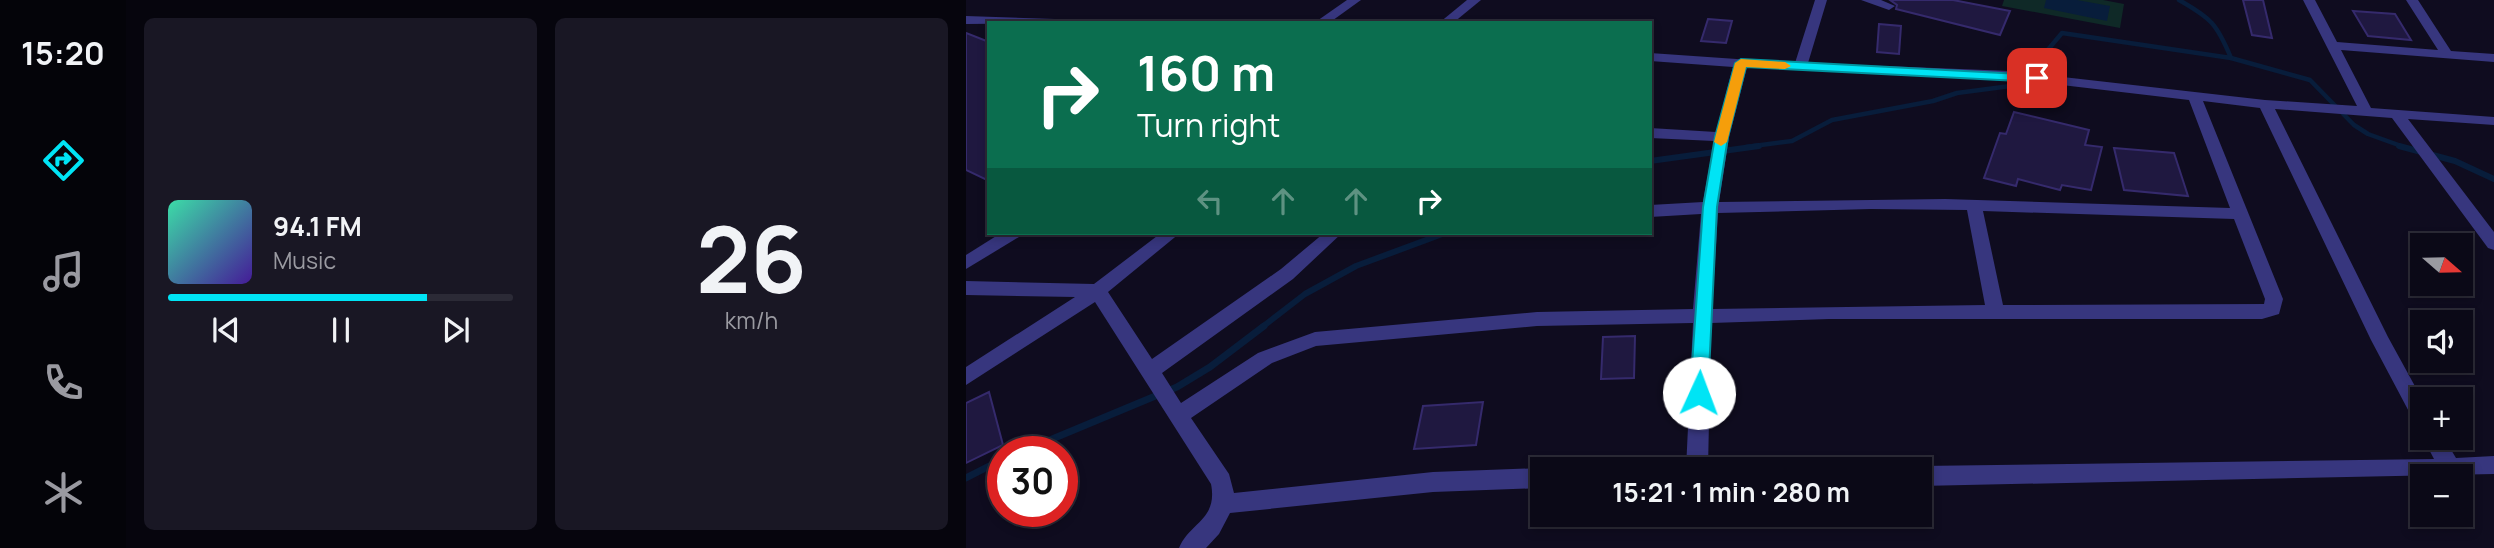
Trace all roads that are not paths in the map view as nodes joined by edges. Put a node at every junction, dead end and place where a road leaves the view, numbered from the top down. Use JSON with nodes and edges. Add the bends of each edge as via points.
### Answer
{"nodes":[{"id":1,"x":1355,"y":0,"type":"edge"},
{"id":2,"x":1475,"y":0,"type":"edge"},
{"id":3,"x":1821,"y":0,"type":"edge"},
{"id":4,"x":1867,"y":0,"type":"edge"},
{"id":5,"x":2309,"y":0,"type":"edge"},
{"id":6,"x":2412,"y":0,"type":"edge"},
{"id":7,"x":1889,"y":6,"type":"dead end"},
{"id":8,"x":966,"y":20,"type":"edge"},
{"id":9,"x":996,"y":21,"type":"edge"},
{"id":10,"x":1323,"y":21,"type":"edge"},
{"id":11,"x":1448,"y":21,"type":"edge"},
{"id":12,"x":2330,"y":45,"type":"junction"},
{"id":13,"x":2447,"y":54,"type":"junction"},
{"id":14,"x":1652,"y":57,"type":"edge"},
{"id":15,"x":2494,"y":58,"type":"edge"},
{"id":16,"x":1741,"y":63,"type":"junction"},
{"id":17,"x":1800,"y":66,"type":"junction"},
{"id":18,"x":2195,"y":97,"type":"junction"},
{"id":19,"x":2264,"y":104,"type":"junction"},
{"id":20,"x":2358,"y":111,"type":"junction"},
{"id":21,"x":2396,"y":113,"type":"junction"},
{"id":22,"x":2494,"y":121,"type":"edge"},
{"id":23,"x":1652,"y":133,"type":"edge"},
{"id":24,"x":1720,"y":147,"type":"junction"},
{"id":25,"x":1974,"y":205,"type":"junction"},
{"id":26,"x":1710,"y":207,"type":"junction"},
{"id":27,"x":1652,"y":211,"type":"edge"},
{"id":28,"x":2241,"y":214,"type":"junction"},
{"id":29,"x":1010,"y":235,"type":"edge"},
{"id":30,"x":1169,"y":235,"type":"edge"},
{"id":31,"x":1332,"y":235,"type":"edge"},
{"id":32,"x":2494,"y":244,"type":"edge"},
{"id":33,"x":966,"y":263,"type":"edge"},
{"id":34,"x":966,"y":288,"type":"edge"},
{"id":35,"x":1098,"y":291,"type":"junction"},
{"id":36,"x":1995,"y":312,"type":"junction"},
{"id":37,"x":1702,"y":316,"type":"junction"},
{"id":38,"x":1152,"y":374,"type":"junction"},
{"id":39,"x":966,"y":377,"type":"edge"},
{"id":40,"x":2410,"y":395,"type":"edge"},
{"id":41,"x":1176,"y":410,"type":"junction"},
{"id":42,"x":1697,"y":457,"type":"edge"},
{"id":43,"x":2494,"y":466,"type":"edge"},
{"id":44,"x":2473,"y":467,"type":"edge"},
{"id":45,"x":2410,"y":469,"type":"edge"},
{"id":46,"x":1932,"y":476,"type":"edge"},
{"id":47,"x":1530,"y":478,"type":"edge"},
{"id":48,"x":1224,"y":505,"type":"junction"},
{"id":49,"x":1190,"y":548,"type":"edge"}],
"edges":[{"from":1,"to":10,"type":"street"},
{"from":2,"to":11,"type":"street"},
{"from":3,"to":17,"type":"street"},
{"from":4,"to":7,"type":"street"},
{"from":5,"to":12,"type":"street"},
{"from":6,"to":13,"type":"street"},
{"from":8,"to":9,"type":"street"},
{"from":12,"to":13,"type":"street"},
{"from":12,"to":20,"type":"street"},
{"from":13,"to":15,"type":"street"},
{"from":14,"to":16,"type":"street"},
{"from":16,"to":17,"type":"street"},
{"from":16,"to":24,"type":"street"},
{"from":17,"to":18,"type":"street","via":[[2013,76]]},
{"from":18,"to":19,"type":"street"},
{"from":18,"to":28,"type":"street"},
{"from":19,"to":20,"type":"street"},
{"from":19,"to":40,"type":"street"},
{"from":20,"to":21,"type":"street"},
{"from":21,"to":22,"type":"street"},
{"from":21,"to":32,"type":"street"},
{"from":23,"to":24,"type":"street"},
{"from":24,"to":26,"type":"street"},
{"from":25,"to":26,"type":"street"},
{"from":25,"to":28,"type":"street"},
{"from":25,"to":36,"type":"street"},
{"from":26,"to":27,"type":"street"},
{"from":26,"to":37,"type":"street"},
{"from":28,"to":36,"type":"street","via":[[2274,299],[2270,311]]},
{"from":29,"to":33,"type":"street"},
{"from":30,"to":35,"type":"street"},
{"from":31,"to":38,"type":"street"},
{"from":34,"to":35,"type":"street"},
{"from":35,"to":38,"type":"street"},
{"from":35,"to":39,"type":"street"},
{"from":36,"to":37,"type":"street"},
{"from":37,"to":41,"type":"street","via":[[1537,319],[1315,339],[1265,358]]},
{"from":37,"to":42,"type":"street"},
{"from":38,"to":41,"type":"street"},
{"from":41,"to":48,"type":"street","via":[[1221,481]]},
{"from":43,"to":44,"type":"street"},
{"from":45,"to":46,"type":"street"},
{"from":47,"to":48,"type":"street","via":[[1433,481]]},
{"from":48,"to":49,"type":"street","via":[[1208,533]]}]}
